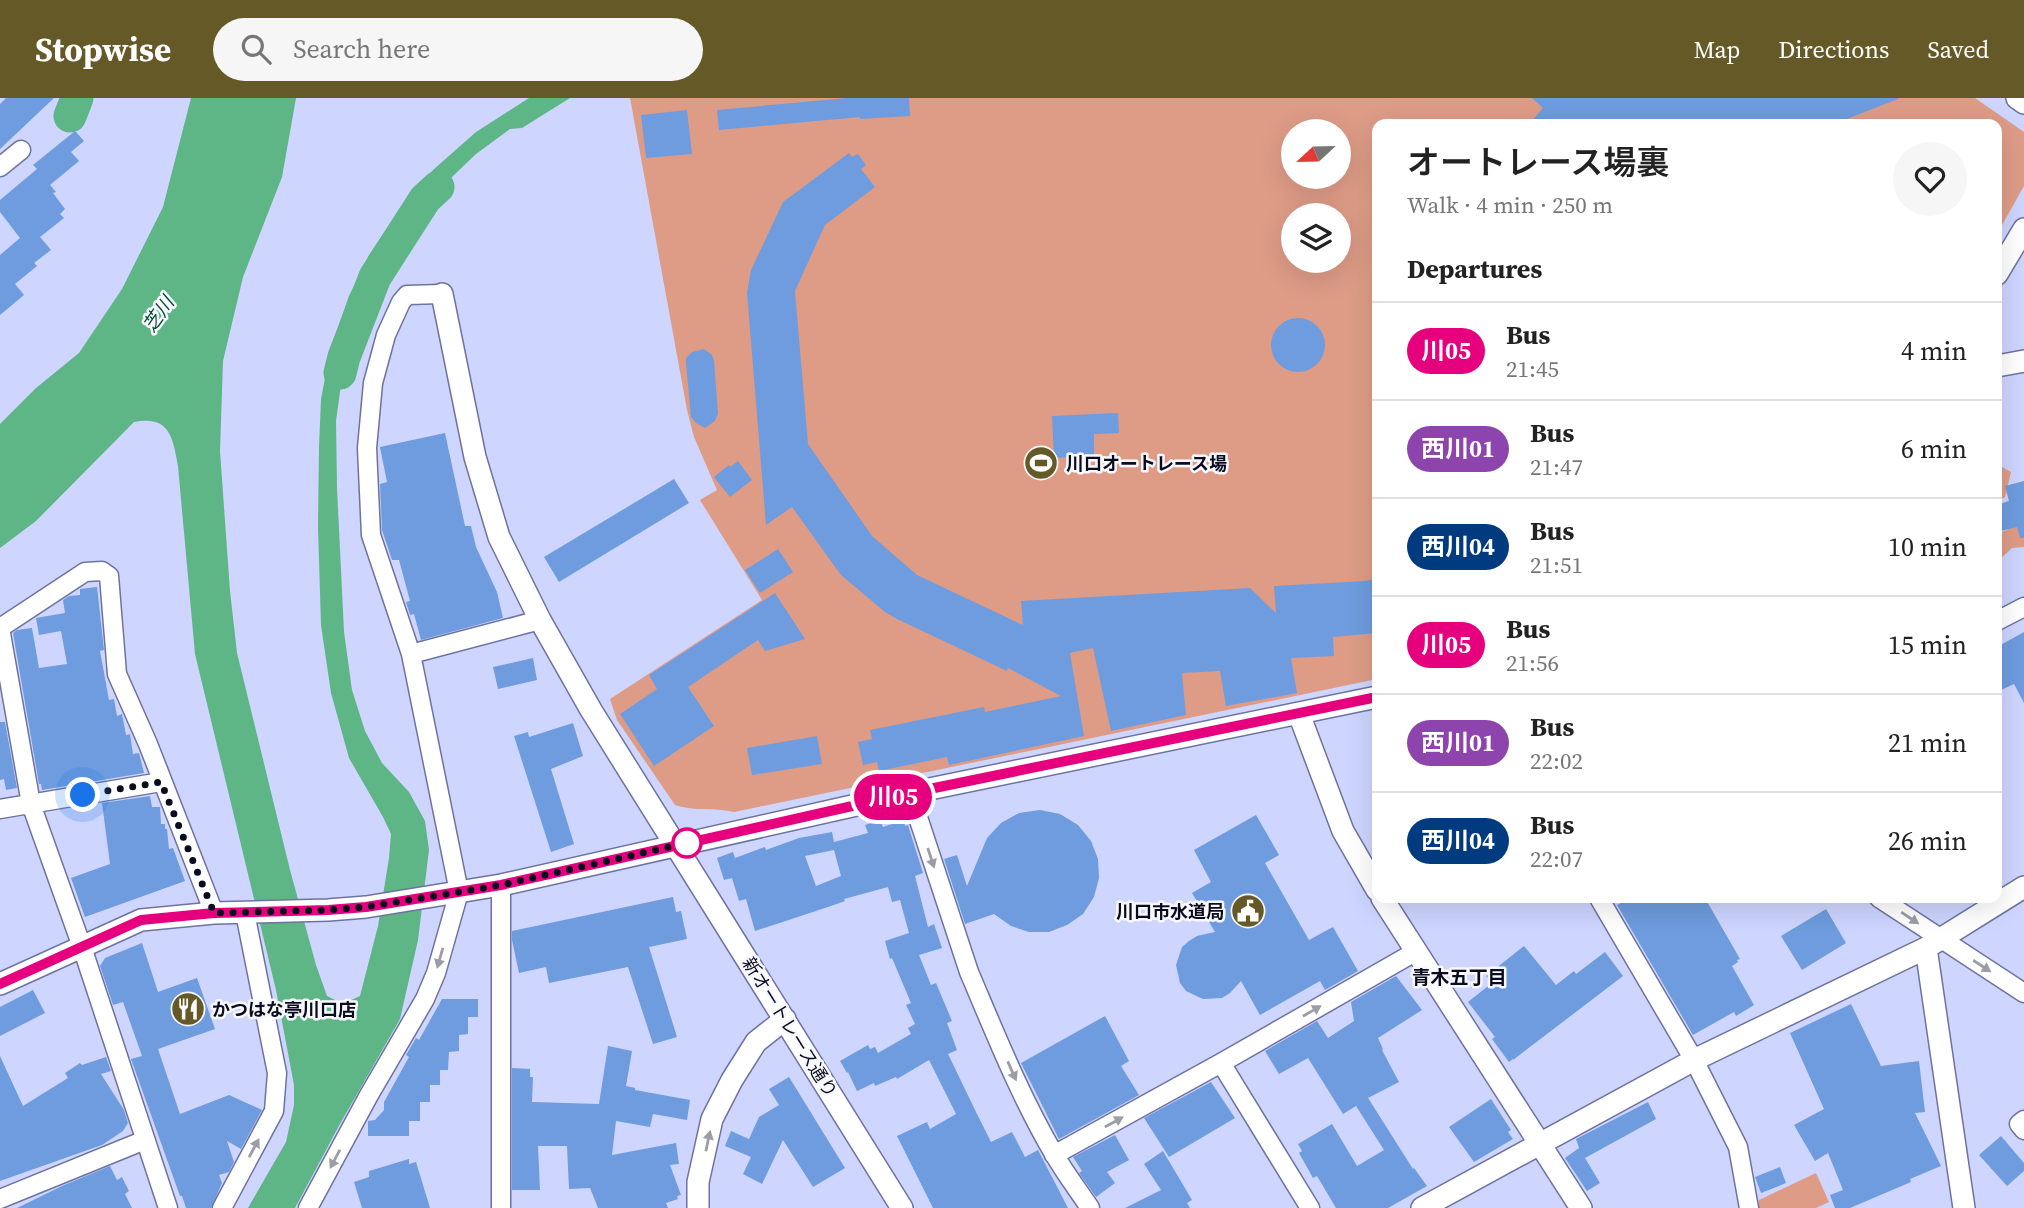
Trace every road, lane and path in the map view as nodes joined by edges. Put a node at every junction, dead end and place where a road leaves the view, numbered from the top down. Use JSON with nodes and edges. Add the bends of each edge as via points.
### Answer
{"nodes":[{"id":1,"x":2017,"y":98,"type":"edge"},
{"id":2,"x":2024,"y":103,"type":"edge"},
{"id":3,"x":21,"y":150,"type":"dead end"},
{"id":4,"x":0,"y":167,"type":"edge"},
{"id":5,"x":2024,"y":229,"type":"edge"},
{"id":6,"x":2002,"y":266,"type":"edge"},
{"id":7,"x":442,"y":294,"type":"joint"},
{"id":8,"x":2024,"y":361,"type":"edge"},
{"id":9,"x":2002,"y":365,"type":"edge"},
{"id":10,"x":2024,"y":607,"type":"edge"},
{"id":11,"x":2002,"y":618,"type":"edge"},
{"id":12,"x":540,"y":620,"type":"junction"},
{"id":13,"x":0,"y":628,"type":"edge"},
{"id":14,"x":411,"y":654,"type":"junction"},
{"id":15,"x":1372,"y":698,"type":"edge"},
{"id":16,"x":7,"y":710,"type":"edge"},
{"id":17,"x":1298,"y":714,"type":"junction"},
{"id":18,"x":161,"y":782,"type":"junction"},
{"id":19,"x":910,"y":793,"type":"junction"},
{"id":20,"x":31,"y":804,"type":"junction"},
{"id":21,"x":0,"y":809,"type":"edge"},
{"id":22,"x":677,"y":846,"type":"junction"},
{"id":23,"x":1372,"y":881,"type":"edge"},
{"id":24,"x":501,"y":885,"type":"junction"},
{"id":25,"x":2024,"y":887,"type":"edge"},
{"id":26,"x":459,"y":892,"type":"junction"},
{"id":27,"x":2002,"y":901,"type":"edge"},
{"id":28,"x":1385,"y":903,"type":"edge"},
{"id":29,"x":1602,"y":903,"type":"edge"},
{"id":30,"x":1885,"y":903,"type":"edge"},
{"id":31,"x":1998,"y":903,"type":"edge"},
{"id":32,"x":214,"y":913,"type":"junction"},
{"id":33,"x":249,"y":913,"type":"junction"},
{"id":34,"x":1934,"y":943,"type":"junction"},
{"id":35,"x":82,"y":947,"type":"junction"},
{"id":36,"x":1415,"y":952,"type":"junction"},
{"id":37,"x":0,"y":984,"type":"edge"},
{"id":38,"x":2024,"y":993,"type":"edge"},
{"id":39,"x":785,"y":1018,"type":"junction"},
{"id":40,"x":1694,"y":1060,"type":"junction"},
{"id":41,"x":1221,"y":1063,"type":"junction"},
{"id":42,"x":2024,"y":1120,"type":"edge"},
{"id":43,"x":2024,"y":1130,"type":"edge"},
{"id":44,"x":145,"y":1140,"type":"junction"},
{"id":45,"x":1540,"y":1143,"type":"junction"},
{"id":46,"x":1054,"y":1155,"type":"junction"},
{"id":47,"x":0,"y":1201,"type":"edge"},
{"id":48,"x":2,"y":1208,"type":"edge"},
{"id":49,"x":168,"y":1208,"type":"edge"},
{"id":50,"x":222,"y":1208,"type":"edge"},
{"id":51,"x":308,"y":1208,"type":"edge"},
{"id":52,"x":501,"y":1208,"type":"edge"},
{"id":53,"x":698,"y":1208,"type":"edge"},
{"id":54,"x":902,"y":1208,"type":"edge"},
{"id":55,"x":1090,"y":1208,"type":"edge"},
{"id":56,"x":1310,"y":1208,"type":"edge"},
{"id":57,"x":1422,"y":1208,"type":"edge"},
{"id":58,"x":1581,"y":1208,"type":"edge"},
{"id":59,"x":1749,"y":1208,"type":"edge"},
{"id":60,"x":1965,"y":1208,"type":"edge"}],
"edges":[{"from":1,"to":2,"type":"street"},
{"from":3,"to":4,"type":"street"},
{"from":5,"to":6,"type":"street"},
{"from":7,"to":12,"type":"street","name":"新オートレース通り","via":[[475,457],[499,537]]},
{"from":7,"to":14,"type":"street","via":[[407,295],[401,302],[373,383],[367,449],[371,535]]},
{"from":8,"to":9,"type":"street"},
{"from":10,"to":11,"type":"street"},
{"from":12,"to":14,"type":"street"},
{"from":12,"to":22,"type":"street","name":"新オートレース通り"},
{"from":13,"to":16,"type":"street"},
{"from":13,"to":18,"type":"street","via":[[85,572],[102,570],[109,576],[117,674]]},
{"from":14,"to":26,"type":"street"},
{"from":15,"to":17,"type":"street"},
{"from":16,"to":20,"type":"street"},
{"from":17,"to":19,"type":"street"},
{"from":17,"to":23,"type":"street","via":[[1343,831]]},
{"from":18,"to":20,"type":"street"},
{"from":18,"to":32,"type":"street"},
{"from":19,"to":22,"type":"street"},
{"from":19,"to":46,"type":"street","one_way":true,"via":[[969,972],[1019,1088]]},
{"from":20,"to":21,"type":"street"},
{"from":20,"to":35,"type":"street"},
{"from":22,"to":24,"type":"street"},
{"from":22,"to":39,"type":"street","name":"新オートレース通り"},
{"from":24,"to":26,"type":"street"},
{"from":24,"to":52,"type":"street"},
{"from":25,"to":27,"type":"street"},
{"from":26,"to":33,"type":"street","via":[[366,907]]},
{"from":26,"to":51,"type":"street","one_way":true,"via":[[425,999]]},
{"from":28,"to":36,"type":"street"},
{"from":29,"to":40,"type":"street"},
{"from":30,"to":34,"type":"street","one_way":true},
{"from":31,"to":34,"type":"street"},
{"from":32,"to":33,"type":"street"},
{"from":32,"to":35,"type":"street","via":[[141,920]]},
{"from":50,"to":33,"type":"street","one_way":true,"via":[[274,1111],[277,1073]]},
{"from":34,"to":38,"type":"street","one_way":true},
{"from":34,"to":40,"type":"street"},
{"from":34,"to":60,"type":"street"},
{"from":35,"to":37,"type":"street"},
{"from":35,"to":44,"type":"street"},
{"from":41,"to":36,"type":"street","one_way":true},
{"from":36,"to":45,"type":"street"},
{"from":53,"to":39,"type":"street","one_way":true,"via":[[698,1182],[712,1119],[756,1042]]},
{"from":39,"to":54,"type":"street","name":"新オートレース通り"},
{"from":40,"to":45,"type":"street"},
{"from":40,"to":59,"type":"street","via":[[1738,1147]]},
{"from":46,"to":41,"type":"street","one_way":true},
{"from":41,"to":56,"type":"street"},
{"from":42,"to":43,"type":"street","via":[[2019,1124]]},
{"from":44,"to":47,"type":"street"},
{"from":44,"to":49,"type":"street"},
{"from":45,"to":57,"type":"street"},
{"from":45,"to":58,"type":"street"},
{"from":46,"to":55,"type":"street"},
{"from":47,"to":48,"type":"street"}]}
